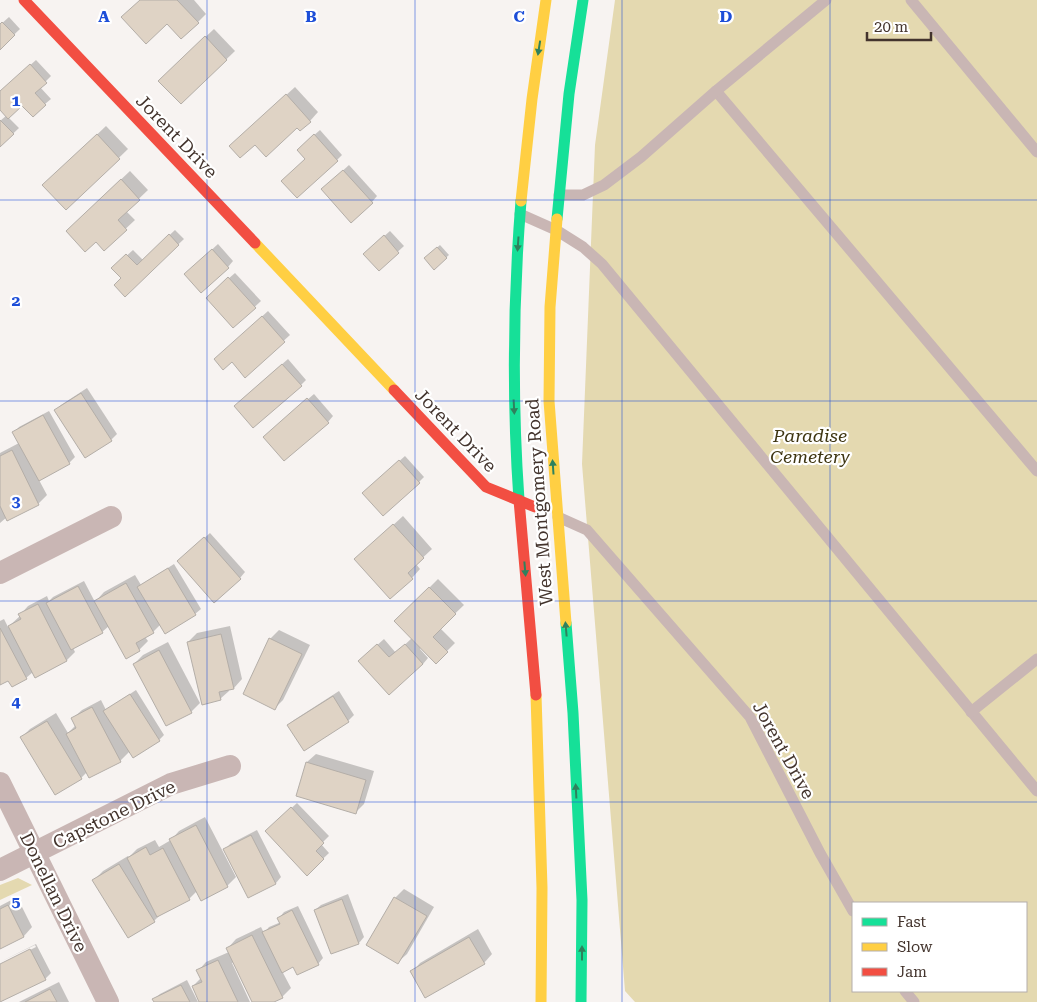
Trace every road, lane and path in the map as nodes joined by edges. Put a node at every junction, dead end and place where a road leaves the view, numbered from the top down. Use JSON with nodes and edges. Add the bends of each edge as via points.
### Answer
{"nodes":[{"id":1,"x":24,"y":0,"type":"edge"},
{"id":2,"x":546,"y":0,"type":"edge"},
{"id":3,"x":583,"y":0,"type":"edge"},
{"id":4,"x":826,"y":0,"type":"edge"},
{"id":5,"x":911,"y":0,"type":"edge"},
{"id":6,"x":716,"y":91,"type":"junction"},
{"id":7,"x":1037,"y":152,"type":"edge"},
{"id":8,"x":559,"y":195,"type":"junction"},
{"id":9,"x":520,"y":214,"type":"junction"},
{"id":10,"x":556,"y":230,"type":"junction"},
{"id":11,"x":1037,"y":471,"type":"edge"},
{"id":12,"x":519,"y":500,"type":"junction"},
{"id":13,"x":557,"y":516,"type":"junction"},
{"id":14,"x":111,"y":517,"type":"dead end"},
{"id":15,"x":0,"y":573,"type":"edge"},
{"id":16,"x":1037,"y":659,"type":"edge"},
{"id":17,"x":971,"y":712,"type":"junction"},
{"id":18,"x":230,"y":766,"type":"dead end"},
{"id":19,"x":0,"y":783,"type":"edge"},
{"id":20,"x":1037,"y":791,"type":"edge"},
{"id":21,"x":35,"y":853,"type":"junction"},
{"id":22,"x":0,"y":870,"type":"edge"},
{"id":23,"x":852,"y":909,"type":"edge"},
{"id":24,"x":905,"y":992,"type":"edge"},
{"id":25,"x":108,"y":1002,"type":"edge"},
{"id":26,"x":541,"y":1002,"type":"edge"},
{"id":27,"x":581,"y":1002,"type":"edge"},
{"id":28,"x":914,"y":1002,"type":"edge"}],
"edges":[{"from":1,"to":12,"type":"main road","name":"Jorent Drive","via":[[486,487]]},
{"from":2,"to":9,"type":"main road","name":"West Montgomery Road","one_way":true},
{"from":3,"to":8,"type":"main road","name":"West Montgomery Road"},
{"from":4,"to":6,"type":"lane"},
{"from":5,"to":7,"type":"lane"},
{"from":6,"to":8,"type":"lane","via":[[604,185],[583,195]]},
{"from":6,"to":11,"type":"lane"},
{"from":8,"to":10,"type":"main road","name":"West Montgomery Road"},
{"from":9,"to":10,"type":"lane"},
{"from":9,"to":12,"type":"main road","name":"West Montgomery Road","one_way":true,"via":[[513,304]]},
{"from":13,"to":10,"type":"main road","name":"West Montgomery Road","one_way":true,"via":[[549,401],[550,307]]},
{"from":10,"to":17,"type":"lane","via":[[602,264]]},
{"from":12,"to":13,"type":"main road","name":"Jorent Drive"},
{"from":12,"to":26,"type":"main road","name":"West Montgomery Road","one_way":true,"via":[[537,718],[543,901]]},
{"from":13,"to":23,"type":"lane","name":"Jorent Drive","via":[[587,530],[750,717]]},
{"from":27,"to":13,"type":"main road","name":"West Montgomery Road","one_way":true,"via":[[582,900]]},
{"from":14,"to":15,"type":"street"},
{"from":16,"to":17,"type":"lane"},
{"from":17,"to":20,"type":"lane"},
{"from":18,"to":21,"type":"street","name":"Capstone Drive","via":[[171,784]]},
{"from":19,"to":21,"type":"street","name":"Donellan Drive"},
{"from":21,"to":22,"type":"street","name":"Capstone Drive"},
{"from":21,"to":25,"type":"street","name":"Donellan Drive"},
{"from":24,"to":28,"type":"lane"}]}
